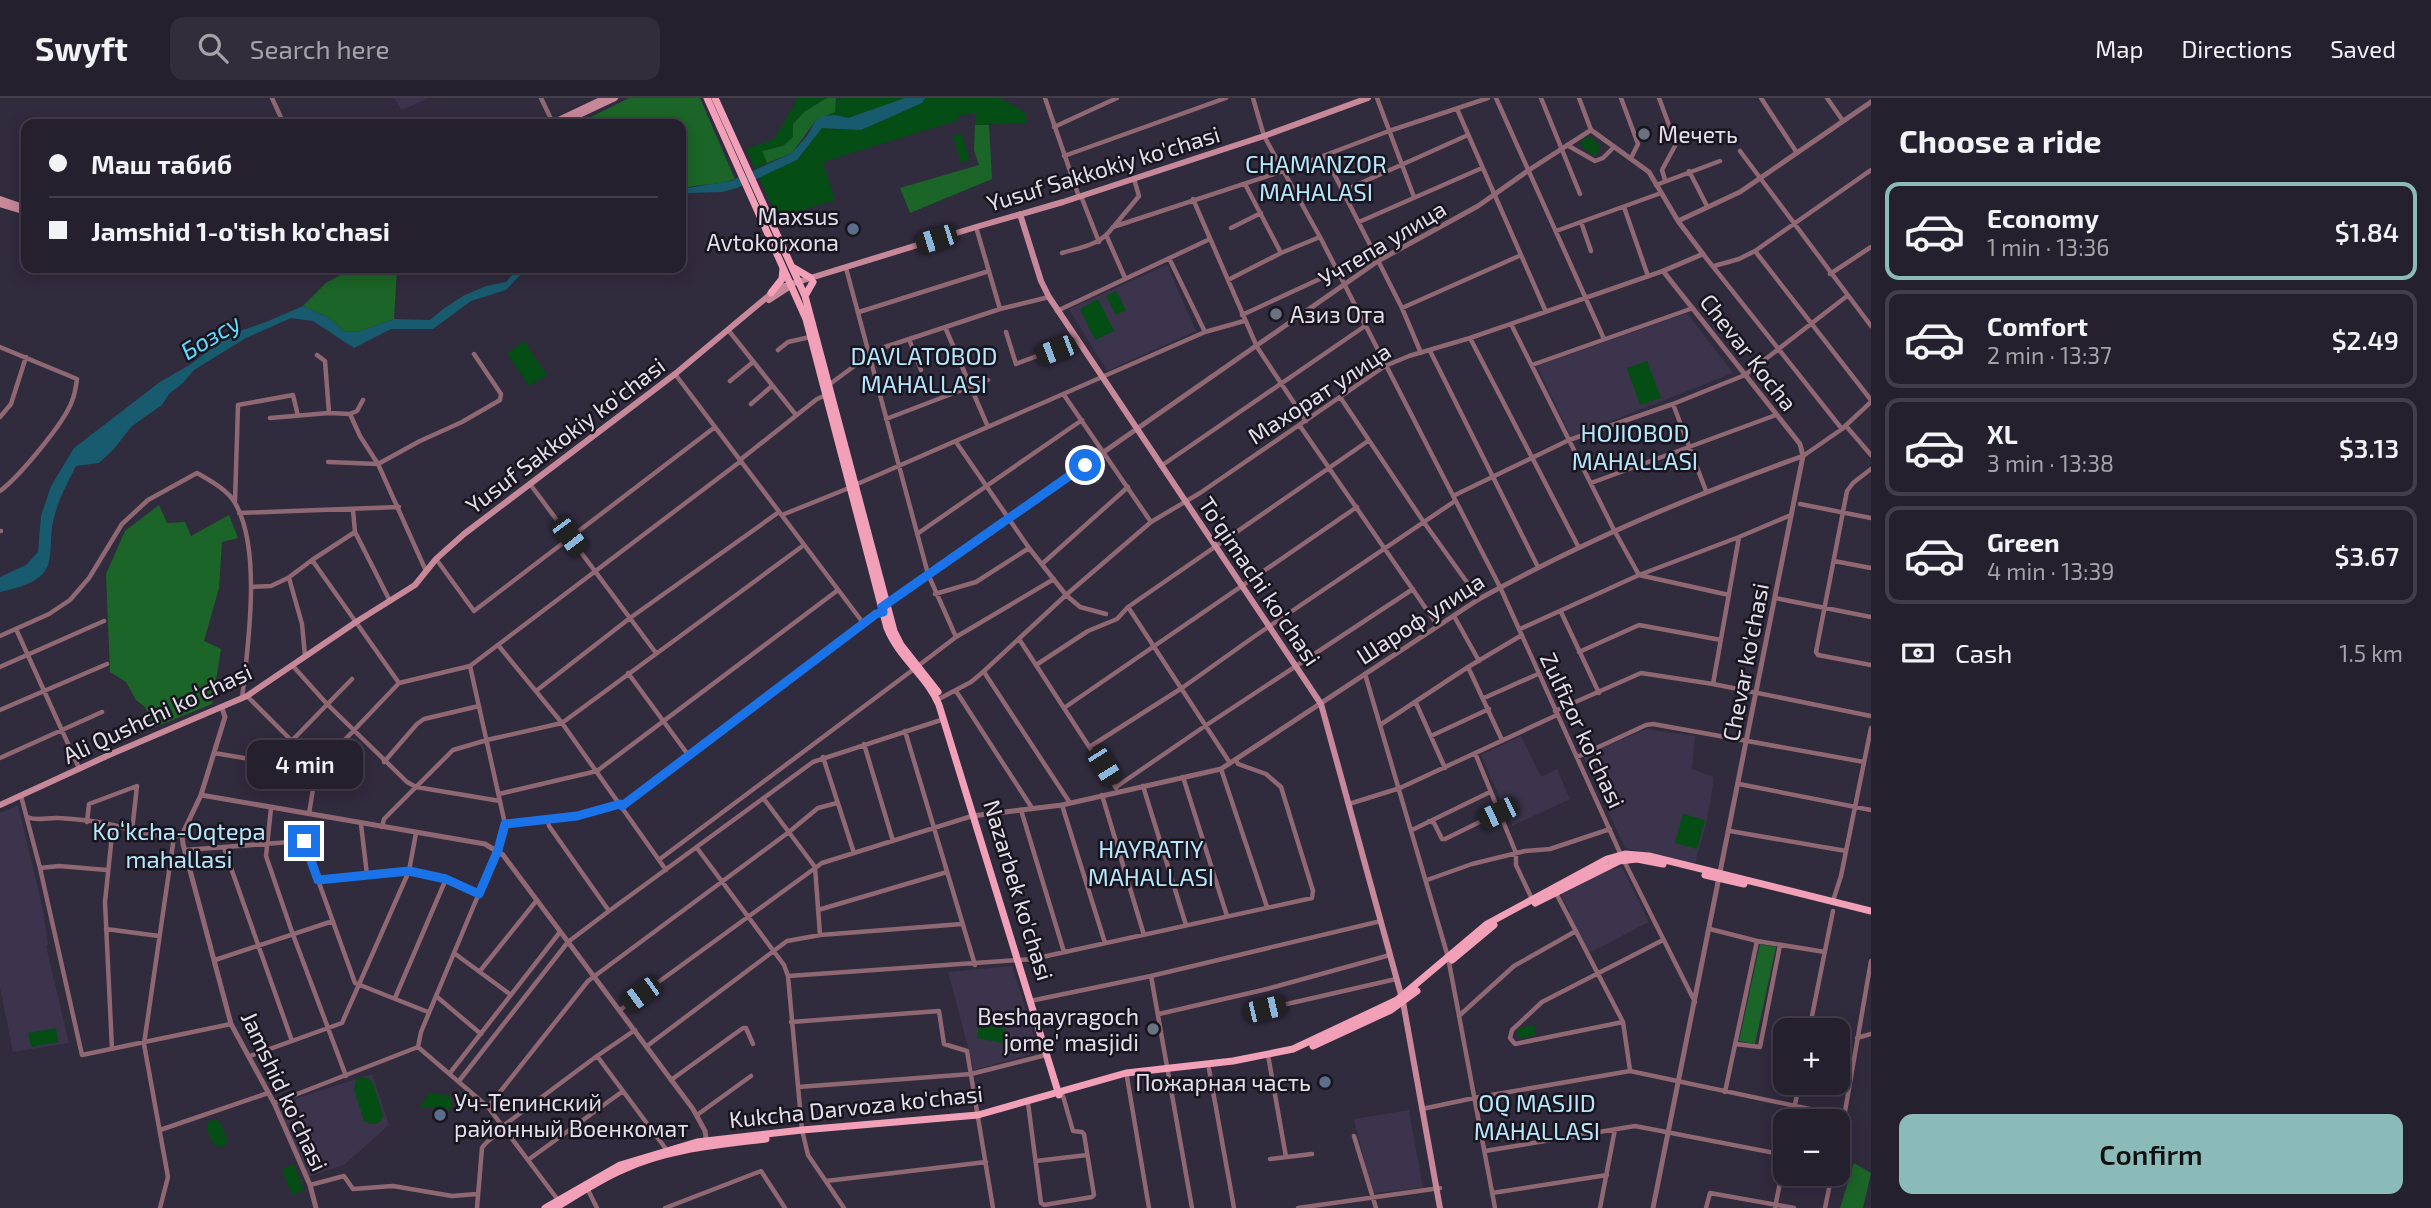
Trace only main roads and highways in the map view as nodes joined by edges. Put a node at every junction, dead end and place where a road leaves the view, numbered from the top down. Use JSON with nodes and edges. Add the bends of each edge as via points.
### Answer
{"nodes":[{"id":1,"x":605,"y":98,"type":"edge"},
{"id":2,"x":615,"y":98,"type":"edge"},
{"id":3,"x":707,"y":98,"type":"edge"},
{"id":4,"x":715,"y":98,"type":"edge"},
{"id":5,"x":1368,"y":98,"type":"edge"},
{"id":6,"x":564,"y":119,"type":"edge"},
{"id":7,"x":566,"y":119,"type":"edge"},
{"id":8,"x":726,"y":131,"type":"junction"},
{"id":9,"x":0,"y":202,"type":"edge"},
{"id":10,"x":21,"y":208,"type":"edge"},
{"id":11,"x":1020,"y":214,"type":"junction"},
{"id":12,"x":787,"y":265,"type":"junction"},
{"id":13,"x":812,"y":280,"type":"junction"},
{"id":14,"x":796,"y":284,"type":"junction"},
{"id":15,"x":771,"y":293,"type":"junction"},
{"id":16,"x":805,"y":296,"type":"junction"},
{"id":17,"x":729,"y":331,"type":"junction"},
{"id":18,"x":853,"y":486,"type":"junction"},
{"id":19,"x":426,"y":572,"type":"joint"},
{"id":20,"x":0,"y":805,"type":"edge"},
{"id":21,"x":1622,"y":857,"type":"junction"},
{"id":22,"x":1721,"y":876,"type":"junction"},
{"id":23,"x":1871,"y":913,"type":"edge"},
{"id":24,"x":1449,"y":960,"type":"junction"},
{"id":25,"x":1404,"y":1000,"type":"junction"},
{"id":26,"x":1269,"y":1057,"type":"junction"},
{"id":27,"x":1167,"y":1070,"type":"junction"},
{"id":28,"x":1061,"y":1094,"type":"junction"},
{"id":29,"x":707,"y":1143,"type":"junction"},
{"id":30,"x":586,"y":1186,"type":"junction"},
{"id":31,"x":557,"y":1204,"type":"edge"},
{"id":32,"x":545,"y":1208,"type":"edge"},
{"id":33,"x":1442,"y":1208,"type":"edge"}],
"edges":[{"from":1,"to":6,"type":"main road"},
{"from":2,"to":7,"type":"main road"},
{"from":3,"to":8,"type":"main road"},
{"from":4,"to":8,"type":"main road"},
{"from":5,"to":11,"type":"main road","name":"Yusuf Sakkokiy ko'chasi"},
{"from":8,"to":12,"type":"main road"},
{"from":9,"to":10,"type":"main road"},
{"from":11,"to":13,"type":"main road","name":"Yusuf Sakkokiy ko'chasi"},
{"from":11,"to":25,"type":"main road","name":"To'qimachi ko'chasi","via":[[1041,283],[1057,311],[1321,704]]},
{"from":12,"to":13,"type":"main road"},
{"from":12,"to":14,"type":"main road"},
{"from":12,"to":15,"type":"main road"},
{"from":13,"to":14,"type":"main road","name":"Yusuf Sakkokiy ko'chasi"},
{"from":13,"to":16,"type":"main road"},
{"from":14,"to":15,"type":"main road","name":"Yusuf Sakkokiy ko'chasi"},
{"from":14,"to":16,"type":"main road"},
{"from":14,"to":17,"type":"main road","name":"Yusuf Sakkokiy ko'chasi"},
{"from":14,"to":18,"type":"main road"},
{"from":15,"to":17,"type":"main road","name":"Yusuf Sakkokiy ko'chasi"},
{"from":16,"to":18,"type":"main road"},
{"from":17,"to":19,"type":"main road","name":"Yusuf Sakkokiy ko'chasi","via":[[464,534]]},
{"from":18,"to":28,"type":"main road","name":"Nazarbek ko'chasi","via":[[895,645],[939,699]]},
{"from":19,"to":20,"type":"main road","name":"Ali Qushchi koʻchasi","via":[[415,585],[244,697]]},
{"from":21,"to":22,"type":"main road","name":"Kukcha Darvoza ko'chasi","via":[[1649,856]]},
{"from":21,"to":24,"type":"main road","name":"Kukcha Darvoza ko'chasi","via":[[1489,928]]},
{"from":21,"to":24,"type":"main road","name":"Kukcha Darvoza ko'chasi","via":[[1607,859],[1487,924]]},
{"from":22,"to":23,"type":"main road","name":"Kukcha Darvoza ko'chasi"},
{"from":22,"to":23,"type":"main road","name":"Kukcha Darvoza ko'chasi"},
{"from":24,"to":25,"type":"main road","name":"Kukcha Darvoza ko'chasi"},
{"from":25,"to":26,"type":"main road","name":"Kukcha Darvoza ko'chasi"},
{"from":25,"to":33,"type":"main road","name":"To'qimachi ko'chasi"},
{"from":26,"to":27,"type":"main road","name":"Kukcha Darvoza ko'chasi"},
{"from":26,"to":27,"type":"main road","name":"Kukcha Darvoza ko'chasi","via":[[1209,1069]]},
{"from":27,"to":28,"type":"main road","name":"Kukcha Darvoza ko'chasi"},
{"from":27,"to":28,"type":"main road","name":"Kukcha Darvoza ko'chasi","via":[[1126,1073]]},
{"from":28,"to":29,"type":"main road","name":"Kukcha Darvoza ko'chasi","via":[[979,1118]]},
{"from":29,"to":30,"type":"main road","name":"Kukcha Darvoza ko'chasi","via":[[634,1165]]},
{"from":29,"to":30,"type":"main road","name":"Kukcha Darvoza ko'chasi","via":[[666,1149],[621,1164]]},
{"from":30,"to":31,"type":"main road","name":"Kukcha Darvoza ko'chasi"},
{"from":31,"to":32,"type":"main road","name":"Kukcha Darvoza ko'chasi"}]}
